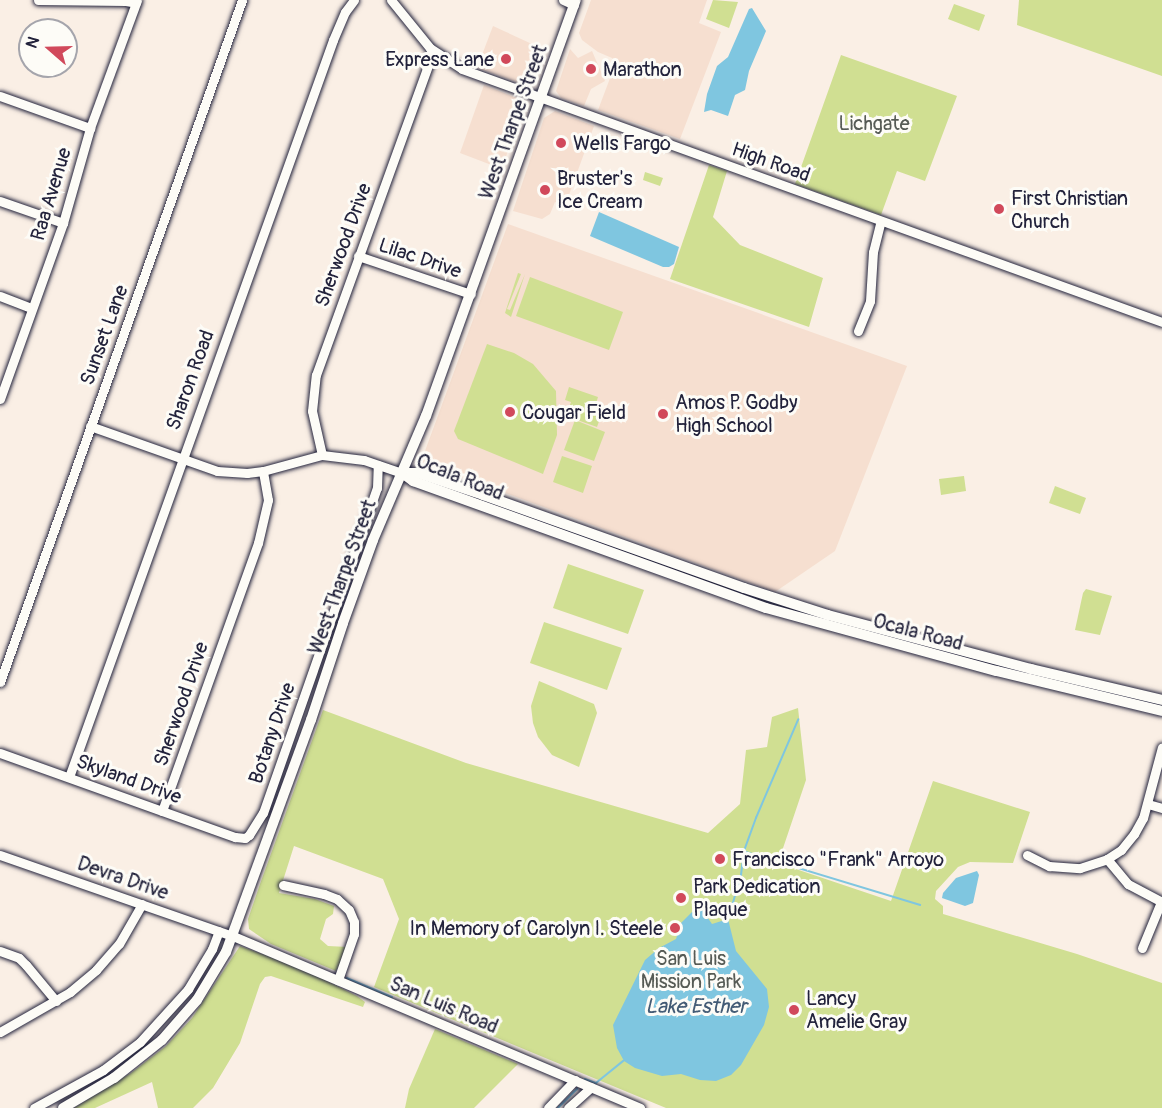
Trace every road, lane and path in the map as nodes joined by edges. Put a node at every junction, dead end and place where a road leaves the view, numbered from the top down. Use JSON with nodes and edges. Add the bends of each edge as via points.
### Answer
{"nodes":[{"id":1,"x":38,"y":0,"type":"edge"},
{"id":2,"x":242,"y":0,"type":"edge"},
{"id":3,"x":354,"y":0,"type":"edge"},
{"id":4,"x":391,"y":0,"type":"edge"},
{"id":5,"x":563,"y":0,"type":"edge"},
{"id":6,"x":136,"y":2,"type":"edge"},
{"id":7,"x":575,"y":2,"type":"edge"},
{"id":8,"x":433,"y":51,"type":"junction"},
{"id":9,"x":0,"y":96,"type":"edge"},
{"id":10,"x":540,"y":98,"type":"junction"},
{"id":11,"x":90,"y":128,"type":"junction"},
{"id":12,"x":0,"y":201,"type":"edge"},
{"id":13,"x":881,"y":221,"type":"junction"},
{"id":14,"x":63,"y":223,"type":"junction"},
{"id":15,"x":358,"y":256,"type":"junction"},
{"id":16,"x":471,"y":294,"type":"junction"},
{"id":17,"x":0,"y":296,"type":"edge"},
{"id":18,"x":32,"y":308,"type":"junction"},
{"id":19,"x":1162,"y":322,"type":"edge"},
{"id":20,"x":858,"y":331,"type":"dead end"},
{"id":21,"x":0,"y":399,"type":"edge"},
{"id":22,"x":90,"y":426,"type":"junction"},
{"id":23,"x":322,"y":455,"type":"junction"},
{"id":24,"x":182,"y":460,"type":"junction"},
{"id":25,"x":378,"y":465,"type":"junction"},
{"id":26,"x":264,"y":471,"type":"junction"},
{"id":27,"x":402,"y":473,"type":"junction"},
{"id":28,"x":714,"y":584,"type":"junction"},
{"id":29,"x":812,"y":610,"type":"junction"},
{"id":30,"x":803,"y":619,"type":"junction"},
{"id":31,"x":884,"y":636,"type":"junction"},
{"id":32,"x":982,"y":662,"type":"junction"},
{"id":33,"x":0,"y":682,"type":"edge"},
{"id":34,"x":1162,"y":700,"type":"edge"},
{"id":35,"x":1162,"y":711,"type":"edge"},
{"id":36,"x":1162,"y":747,"type":"edge"},
{"id":37,"x":0,"y":753,"type":"edge"},
{"id":38,"x":69,"y":777,"type":"junction"},
{"id":39,"x":1148,"y":804,"type":"junction"},
{"id":40,"x":1162,"y":808,"type":"edge"},
{"id":41,"x":162,"y":811,"type":"junction"},
{"id":42,"x":245,"y":838,"type":"joint"},
{"id":43,"x":0,"y":855,"type":"edge"},
{"id":44,"x":1027,"y":855,"type":"dead end"},
{"id":45,"x":1107,"y":859,"type":"junction"},
{"id":46,"x":283,"y":885,"type":"dead end"},
{"id":47,"x":1162,"y":902,"type":"edge"},
{"id":48,"x":142,"y":904,"type":"junction"},
{"id":49,"x":219,"y":931,"type":"junction"},
{"id":50,"x":233,"y":936,"type":"junction"},
{"id":51,"x":1142,"y":948,"type":"dead end"},
{"id":52,"x":0,"y":951,"type":"edge"},
{"id":53,"x":338,"y":980,"type":"junction"},
{"id":54,"x":56,"y":1001,"type":"junction"},
{"id":55,"x":0,"y":1032,"type":"edge"},
{"id":56,"x":575,"y":1080,"type":"junction"},
{"id":57,"x":591,"y":1087,"type":"junction"},
{"id":58,"x":34,"y":1108,"type":"edge"},
{"id":59,"x":63,"y":1108,"type":"edge"},
{"id":60,"x":548,"y":1108,"type":"edge"},
{"id":61,"x":568,"y":1108,"type":"edge"},
{"id":62,"x":640,"y":1108,"type":"edge"}],
"edges":[{"from":1,"to":6,"type":"street"},
{"from":2,"to":22,"type":"street","name":"Sunset Lane"},
{"from":3,"to":24,"type":"street","name":"Sharon Road","via":[[333,40]]},
{"from":4,"to":8,"type":"street","name":"High Road"},
{"from":5,"to":7,"type":"street"},
{"from":6,"to":11,"type":"street","name":"Raa Avenue"},
{"from":7,"to":10,"type":"main road","name":"West Tharpe Street"},
{"from":8,"to":10,"type":"street","name":"High Road","via":[[462,69]]},
{"from":8,"to":15,"type":"street","name":"Sherwood Drive"},
{"from":9,"to":11,"type":"street"},
{"from":10,"to":13,"type":"street","name":"High Road"},
{"from":10,"to":16,"type":"main road","name":"West Tharpe Street"},
{"from":11,"to":14,"type":"street","name":"Raa Avenue"},
{"from":12,"to":14,"type":"street"},
{"from":13,"to":19,"type":"street","name":"High Road"},
{"from":13,"to":20,"type":"street","via":[[873,252],[870,301]]},
{"from":14,"to":18,"type":"street","name":"Raa Avenue"},
{"from":15,"to":16,"type":"street","name":"Lilac Drive"},
{"from":15,"to":23,"type":"street","name":"Sherwood Drive","via":[[313,388],[312,411]]},
{"from":16,"to":27,"type":"main road","name":"West Tharpe Street"},
{"from":17,"to":18,"type":"street"},
{"from":18,"to":21,"type":"street","name":"Raa Avenue"},
{"from":22,"to":24,"type":"street"},
{"from":22,"to":33,"type":"street","name":"Sunset Lane"},
{"from":23,"to":25,"type":"street","via":[[349,456]]},
{"from":23,"to":26,"type":"street"},
{"from":24,"to":26,"type":"street","via":[[229,473]]},
{"from":24,"to":38,"type":"street","name":"Sharon Road"},
{"from":25,"to":27,"type":"street"},
{"from":25,"to":42,"type":"street","name":"Botany Drive","via":[[378,488],[263,813],[254,831]]},
{"from":26,"to":41,"type":"street","name":"Sherwood Drive","via":[[268,500],[261,535]]},
{"from":27,"to":28,"type":"main road","name":"Ocala Road","via":[[413,481],[521,514]]},
{"from":27,"to":50,"type":"main road","name":"West Tharpe Street","via":[[346,613],[308,731]]},
{"from":28,"to":29,"type":"main road","name":"Ocala Road"},
{"from":28,"to":30,"type":"main road","name":"Ocala Road"},
{"from":29,"to":30,"type":"main road"},
{"from":29,"to":31,"type":"main road","name":"Ocala Road"},
{"from":30,"to":31,"type":"main road","name":"Ocala Road"},
{"from":31,"to":32,"type":"main road","name":"Ocala Road"},
{"from":32,"to":34,"type":"main road","name":"Ocala Road"},
{"from":32,"to":35,"type":"main road","name":"Ocala Road"},
{"from":36,"to":39,"type":"street"},
{"from":37,"to":38,"type":"street","name":"Skyland Drive"},
{"from":38,"to":41,"type":"street","name":"Skyland Drive"},
{"from":39,"to":40,"type":"street"},
{"from":39,"to":45,"type":"street","via":[[1134,834]]},
{"from":41,"to":42,"type":"street","name":"Skyland Drive"},
{"from":43,"to":48,"type":"street","name":"Devra Drive"},
{"from":44,"to":45,"type":"street","via":[[1061,868],[1080,868]]},
{"from":45,"to":47,"type":"street","via":[[1128,884]]},
{"from":46,"to":53,"type":"street","via":[[324,894],[349,910],[354,934]]},
{"from":47,"to":51,"type":"street"},
{"from":48,"to":49,"type":"street","name":"Devra Drive"},
{"from":48,"to":54,"type":"street","via":[[110,956],[84,982]]},
{"from":49,"to":50,"type":"street","name":"Devra Drive"},
{"from":49,"to":58,"type":"street","via":[[188,989],[149,1034],[103,1071]]},
{"from":50,"to":53,"type":"street","name":"San Luis Road"},
{"from":50,"to":59,"type":"main road","name":"West Tharpe Street","via":[[197,1000],[162,1040],[114,1078]]},
{"from":52,"to":54,"type":"street","via":[[19,958]]},
{"from":53,"to":56,"type":"street","name":"San Luis Road"},
{"from":54,"to":55,"type":"street"},
{"from":56,"to":57,"type":"street","name":"San Luis Road"},
{"from":56,"to":60,"type":"street"},
{"from":57,"to":61,"type":"street"},
{"from":57,"to":62,"type":"street","name":"San Luis Road"}]}
